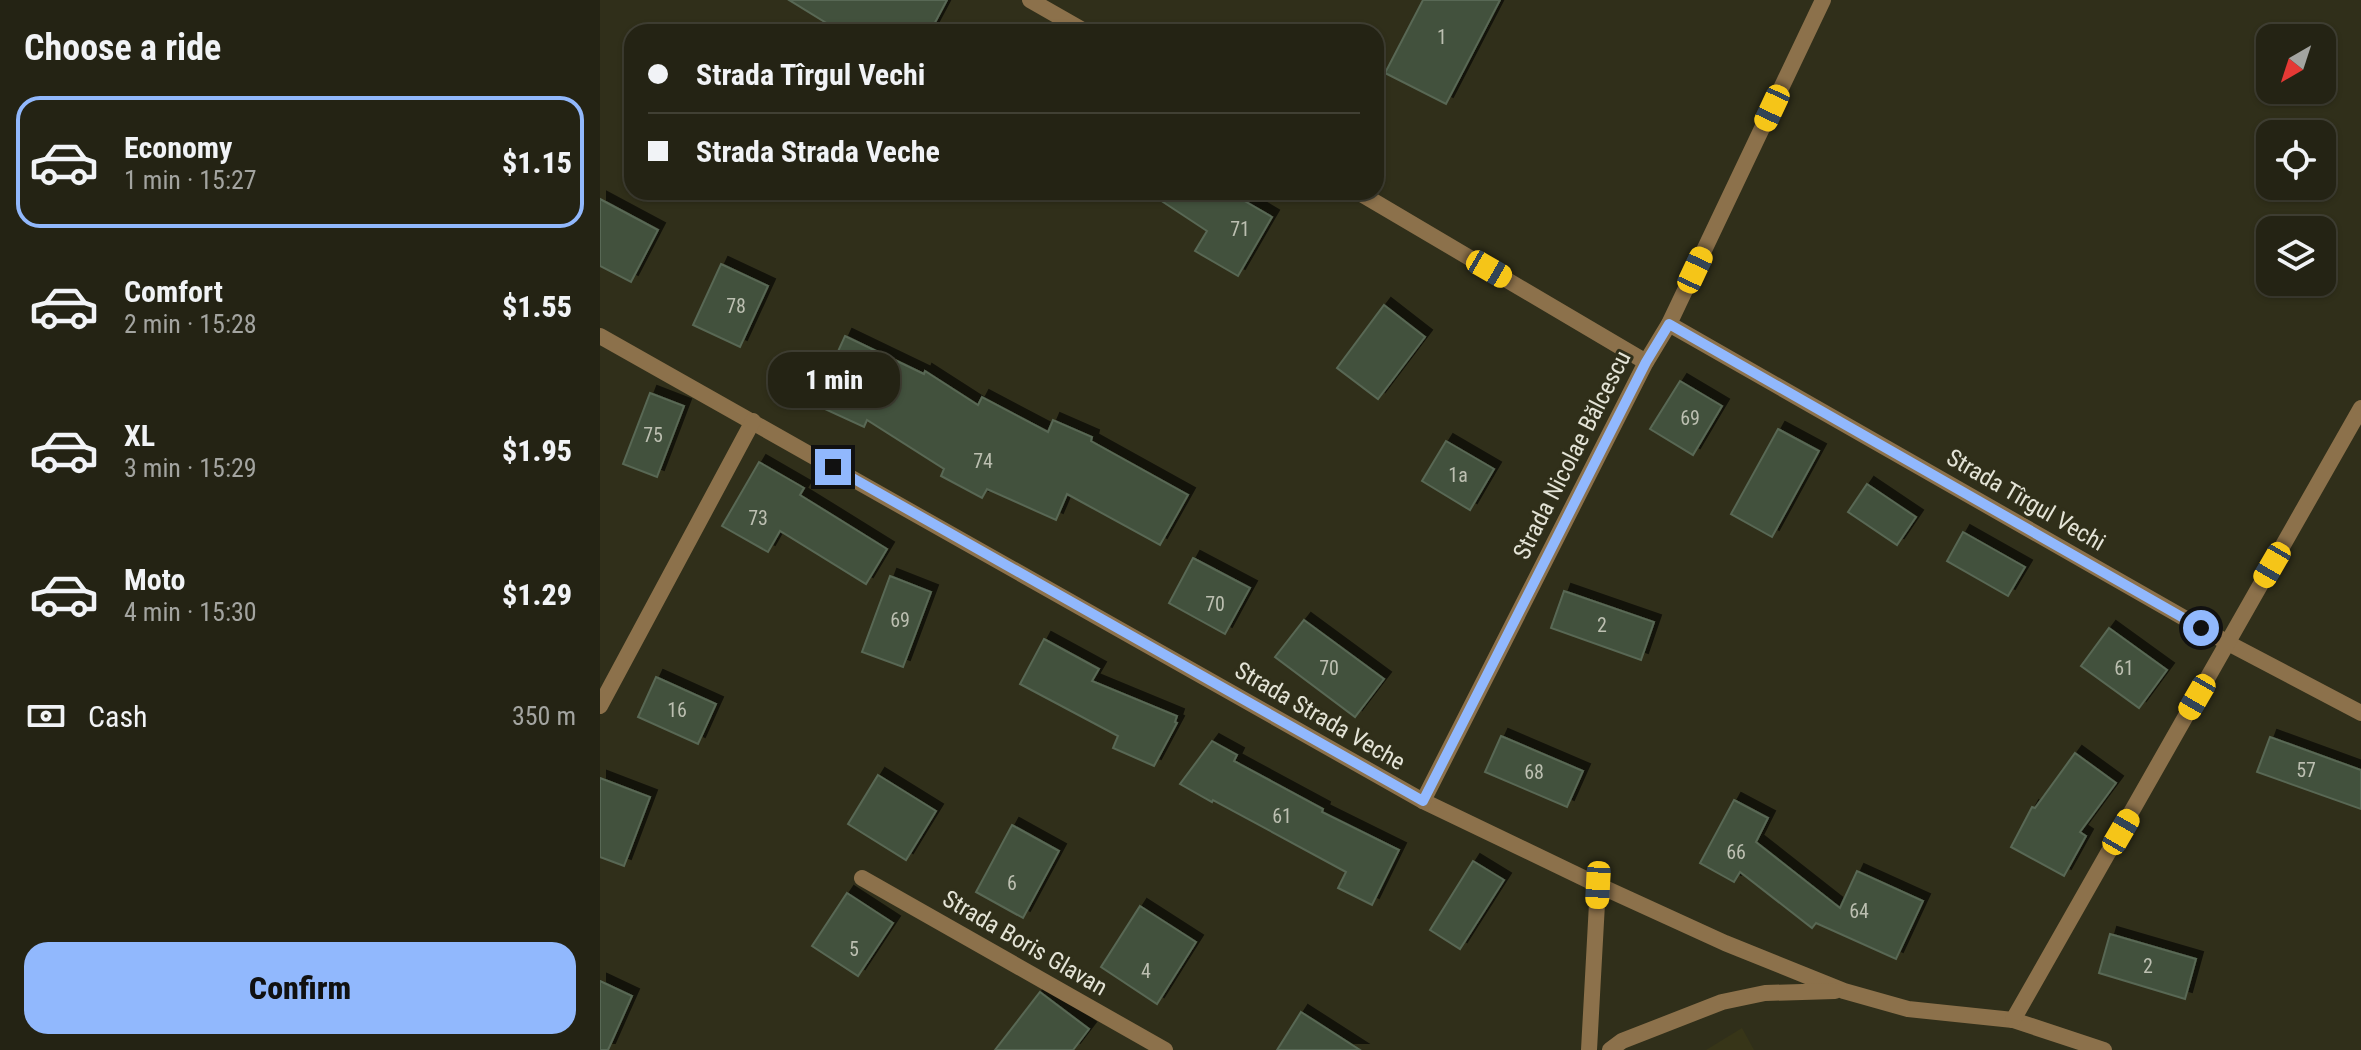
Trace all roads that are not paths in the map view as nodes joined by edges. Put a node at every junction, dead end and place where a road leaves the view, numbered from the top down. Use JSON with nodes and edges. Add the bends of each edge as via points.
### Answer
{"nodes":[{"id":1,"x":1030,"y":0,"type":"edge"},
{"id":2,"x":1823,"y":0,"type":"edge"},
{"id":3,"x":1072,"y":24,"type":"edge"},
{"id":4,"x":1372,"y":200,"type":"edge"},
{"id":5,"x":1669,"y":324,"type":"junction"},
{"id":6,"x":600,"y":336,"type":"edge"},
{"id":7,"x":1646,"y":362,"type":"junction"},
{"id":8,"x":2361,"y":408,"type":"edge"},
{"id":9,"x":753,"y":421,"type":"junction"},
{"id":10,"x":2228,"y":643,"type":"junction"},
{"id":11,"x":600,"y":706,"type":"edge"},
{"id":12,"x":2361,"y":713,"type":"edge"},
{"id":13,"x":1423,"y":801,"type":"junction"},
{"id":14,"x":862,"y":878,"type":"dead end"},
{"id":15,"x":1598,"y":885,"type":"junction"},
{"id":16,"x":1844,"y":991,"type":"junction"},
{"id":17,"x":2013,"y":1020,"type":"junction"},
{"id":18,"x":1165,"y":1050,"type":"edge"},
{"id":19,"x":1589,"y":1050,"type":"edge"},
{"id":20,"x":1610,"y":1050,"type":"edge"},
{"id":21,"x":2104,"y":1050,"type":"edge"}],
"edges":[{"from":1,"to":3,"type":"street"},
{"from":2,"to":5,"type":"street","name":"Strada Nicolae Bălcescu"},
{"from":4,"to":7,"type":"street"},
{"from":5,"to":7,"type":"street","name":"Strada Nicolae Bălcescu"},
{"from":5,"to":10,"type":"street","name":"Strada Tîrgul Vechi"},
{"from":6,"to":9,"type":"street","name":"Strada Strada Veche"},
{"from":7,"to":13,"type":"street","name":"Strada Nicolae Bălcescu"},
{"from":8,"to":10,"type":"street"},
{"from":9,"to":11,"type":"street"},
{"from":9,"to":13,"type":"street","name":"Strada Strada Veche"},
{"from":10,"to":12,"type":"street","name":"Strada Tîrgul Vechi"},
{"from":10,"to":17,"type":"street"},
{"from":13,"to":15,"type":"street","name":"Strada Strada Veche"},
{"from":14,"to":18,"type":"street","name":"Strada Boris Glavan"},
{"from":15,"to":16,"type":"street","name":"Strada Strada Veche"},
{"from":15,"to":19,"type":"street"},
{"from":16,"to":17,"type":"street","name":"Strada Strada Veche","via":[[1908,1009]]},
{"from":16,"to":20,"type":"street","via":[[1765,993],[1722,1002]]},
{"from":17,"to":21,"type":"street","name":"Strada Strada Veche"}]}
